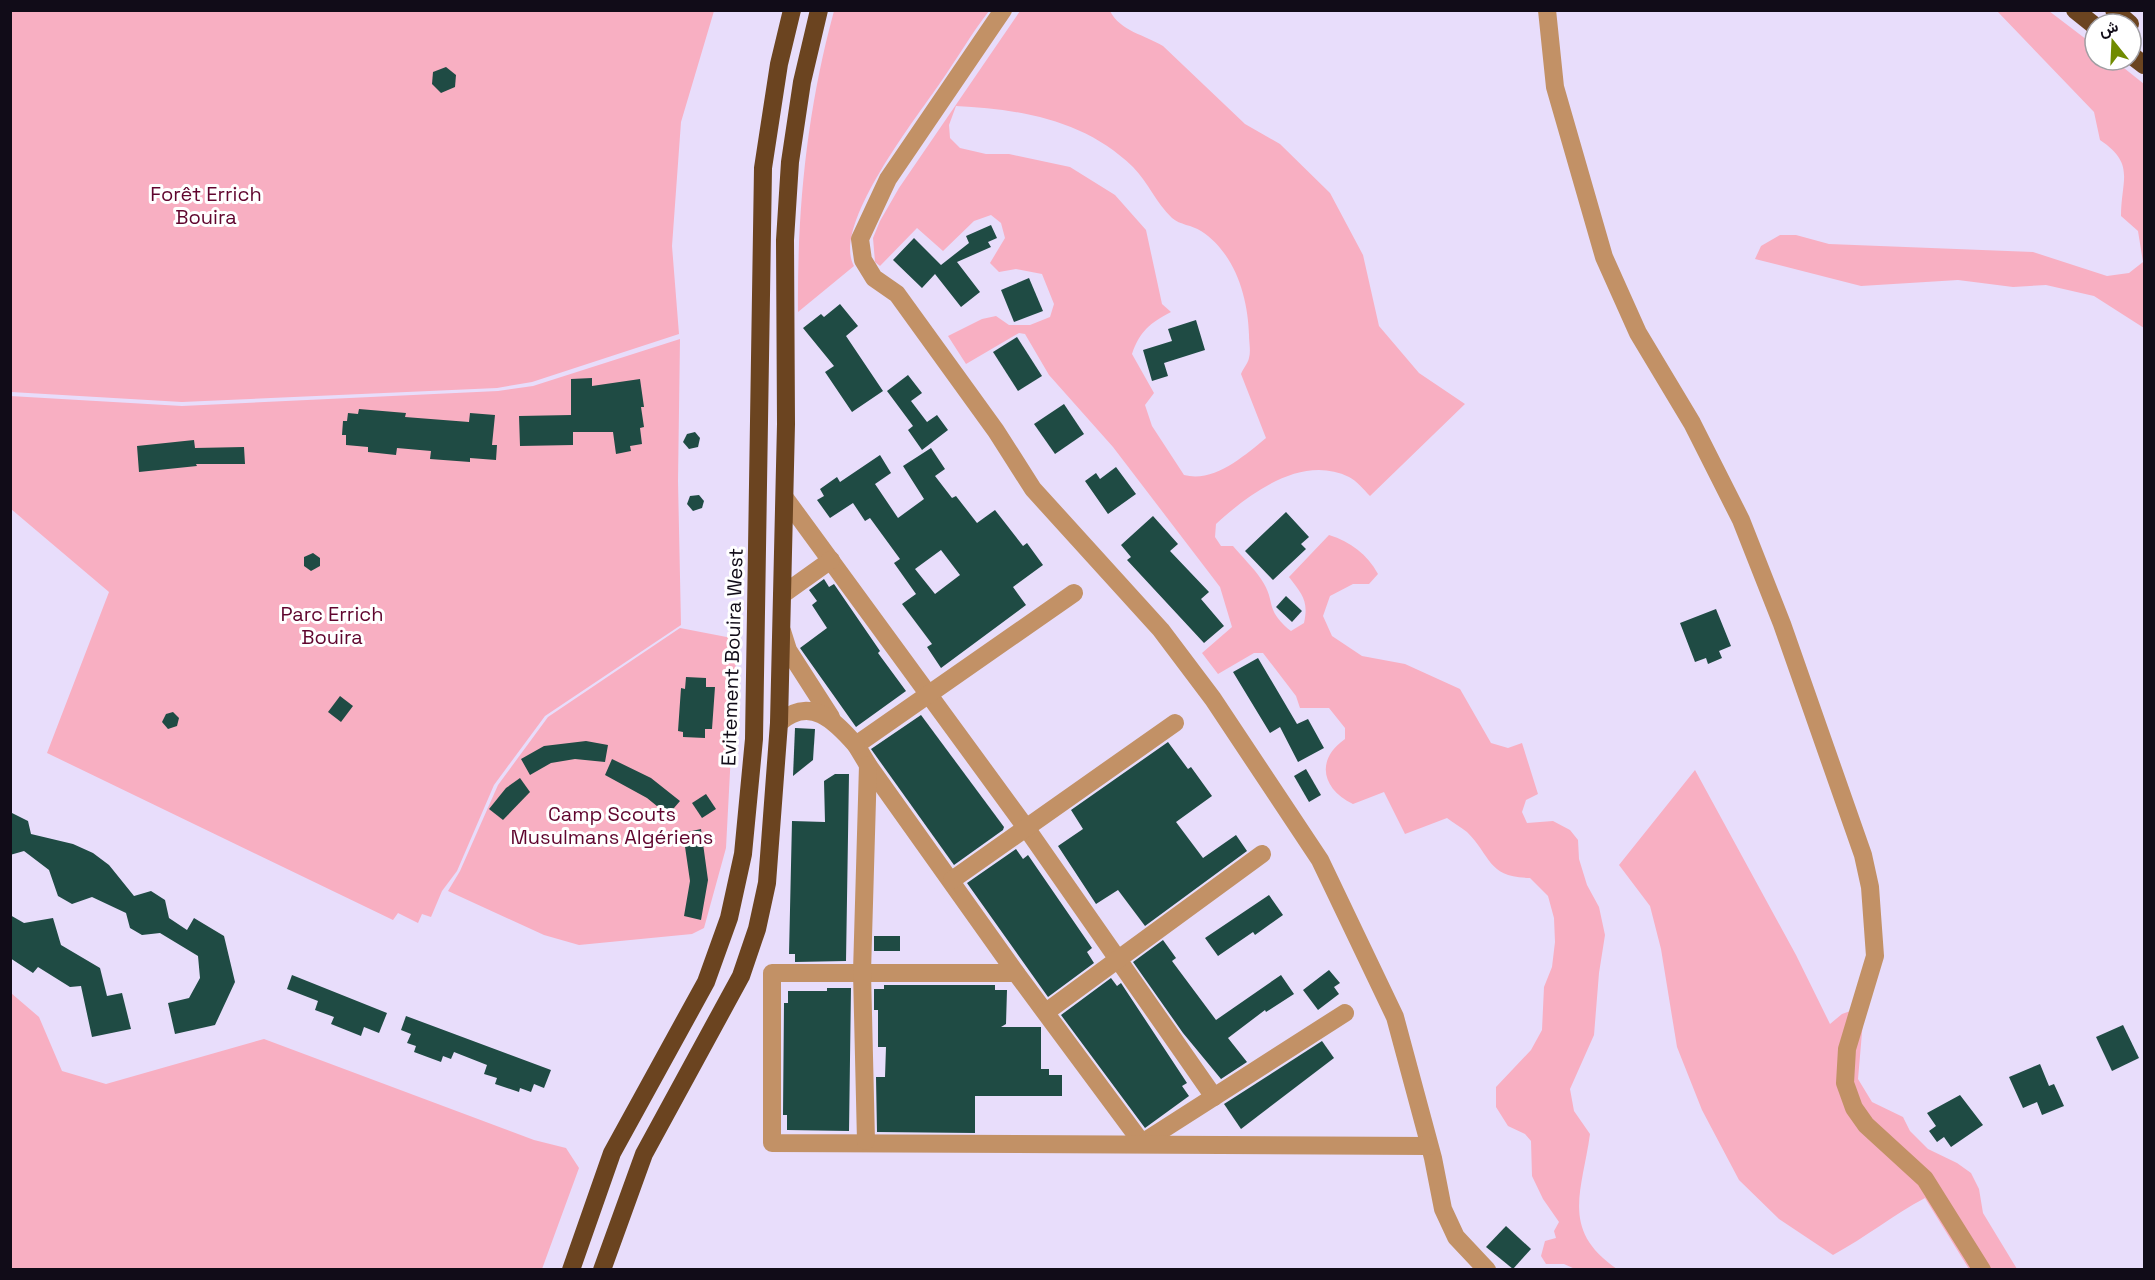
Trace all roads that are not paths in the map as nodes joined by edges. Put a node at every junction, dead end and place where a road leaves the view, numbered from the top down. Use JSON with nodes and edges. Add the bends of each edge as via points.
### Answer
{"nodes":[{"id":1,"x":792,"y":10,"type":"edge"},
{"id":2,"x":819,"y":10,"type":"edge"},
{"id":3,"x":1003,"y":10,"type":"edge"},
{"id":4,"x":1546,"y":10,"type":"edge"},
{"id":5,"x":785,"y":498,"type":"junction"},
{"id":6,"x":831,"y":560,"type":"junction"},
{"id":7,"x":1074,"y":593,"type":"dead end"},
{"id":8,"x":782,"y":595,"type":"junction"},
{"id":9,"x":781,"y":628,"type":"junction"},
{"id":10,"x":930,"y":695,"type":"junction"},
{"id":11,"x":831,"y":717,"type":"junction"},
{"id":12,"x":779,"y":723,"type":"junction"},
{"id":13,"x":1175,"y":723,"type":"dead end"},
{"id":14,"x":856,"y":745,"type":"junction"},
{"id":15,"x":868,"y":765,"type":"junction"},
{"id":16,"x":1027,"y":829,"type":"junction"},
{"id":17,"x":1262,"y":854,"type":"dead end"},
{"id":18,"x":952,"y":880,"type":"junction"},
{"id":19,"x":1116,"y":960,"type":"junction"},
{"id":20,"x":862,"y":972,"type":"junction"},
{"id":21,"x":1016,"y":973,"type":"junction"},
{"id":22,"x":1046,"y":1012,"type":"junction"},
{"id":23,"x":1345,"y":1013,"type":"dead end"},
{"id":24,"x":1214,"y":1097,"type":"junction"},
{"id":25,"x":866,"y":1141,"type":"junction"},
{"id":26,"x":1142,"y":1143,"type":"junction"},
{"id":27,"x":1430,"y":1146,"type":"junction"},
{"id":28,"x":571,"y":1269,"type":"edge"},
{"id":29,"x":602,"y":1269,"type":"edge"},
{"id":30,"x":1487,"y":1269,"type":"edge"},
{"id":31,"x":1982,"y":1269,"type":"edge"}],
"edges":[{"from":1,"to":28,"type":"highway","name":"Evitement Bouira West","via":[[779,64],[763,168],[754,740],[743,854],[729,918],[706,982],[612,1153]]},
{"from":2,"to":5,"type":"highway","via":[[802,82],[790,162],[785,240]]},
{"from":3,"to":27,"type":"street","via":[[888,179],[860,239],[862,260],[874,278],[897,294],[1033,489],[1161,630],[1280,796],[1320,860],[1395,1017]]},
{"from":4,"to":31,"type":"street","via":[[1555,87],[1604,257],[1638,333],[1692,423],[1742,520],[1863,855],[1870,887],[1875,956],[1846,1049],[1845,1083],[1854,1108],[1866,1125],[1926,1179]]},
{"from":5,"to":6,"type":"street"},
{"from":5,"to":8,"type":"highway"},
{"from":6,"to":8,"type":"street"},
{"from":6,"to":10,"type":"street"},
{"from":7,"to":10,"type":"street"},
{"from":8,"to":9,"type":"highway"},
{"from":9,"to":11,"type":"street","via":[[788,650]]},
{"from":9,"to":12,"type":"highway"},
{"from":10,"to":14,"type":"street"},
{"from":10,"to":16,"type":"street"},
{"from":11,"to":12,"type":"street","via":[[798,710]]},
{"from":11,"to":14,"type":"street"},
{"from":12,"to":29,"type":"highway","via":[[767,883],[757,929],[741,976],[644,1154]]},
{"from":13,"to":16,"type":"street"},
{"from":14,"to":15,"type":"street"},
{"from":15,"to":18,"type":"street"},
{"from":15,"to":20,"type":"street"},
{"from":16,"to":18,"type":"street"},
{"from":16,"to":19,"type":"street"},
{"from":17,"to":19,"type":"street"},
{"from":18,"to":21,"type":"street"},
{"from":19,"to":22,"type":"street"},
{"from":19,"to":24,"type":"street"},
{"from":20,"to":21,"type":"street"},
{"from":20,"to":25,"type":"street"},
{"from":20,"to":25,"type":"street","via":[[772,973],[772,1143]]},
{"from":21,"to":22,"type":"street"},
{"from":22,"to":26,"type":"street"},
{"from":23,"to":24,"type":"street"},
{"from":24,"to":26,"type":"street"},
{"from":25,"to":26,"type":"street"},
{"from":26,"to":27,"type":"street"},
{"from":27,"to":30,"type":"street","via":[[1443,1209],[1456,1237]]}]}
